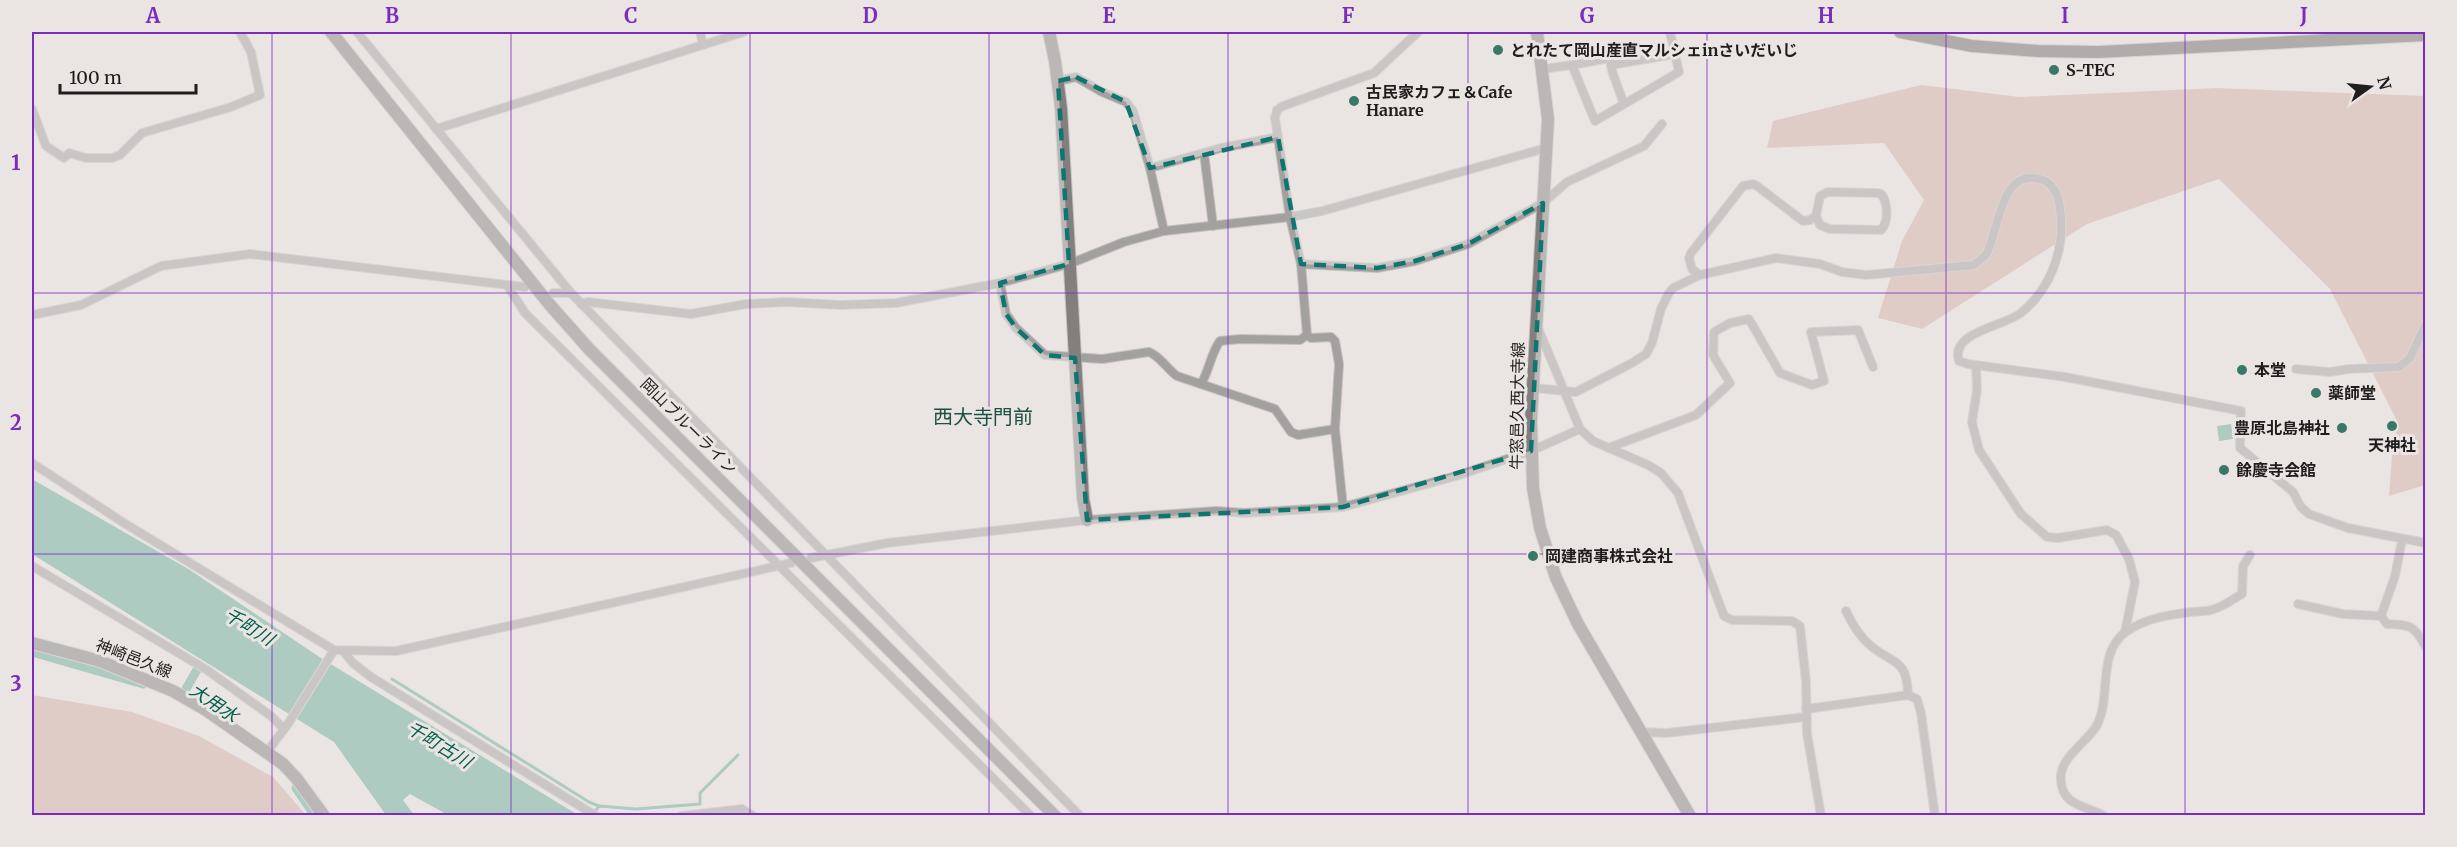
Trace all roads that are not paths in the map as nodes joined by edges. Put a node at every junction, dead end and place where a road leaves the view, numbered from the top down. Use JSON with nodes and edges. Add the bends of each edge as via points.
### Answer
{"nodes":[{"id":1,"x":240,"y":32,"type":"edge"},
{"id":2,"x":332,"y":32,"type":"edge"},
{"id":3,"x":357,"y":32,"type":"edge"},
{"id":4,"x":700,"y":32,"type":"edge"},
{"id":5,"x":744,"y":32,"type":"edge"},
{"id":6,"x":1049,"y":32,"type":"edge"},
{"id":7,"x":1418,"y":32,"type":"edge"},
{"id":8,"x":1537,"y":32,"type":"edge"},
{"id":9,"x":1670,"y":32,"type":"edge"},
{"id":10,"x":1900,"y":32,"type":"edge"},
{"id":11,"x":2401,"y":34,"type":"edge"},
{"id":12,"x":2426,"y":35,"type":"edge"},
{"id":13,"x":703,"y":45,"type":"junction"},
{"id":14,"x":1675,"y":54,"type":"junction"},
{"id":15,"x":1572,"y":64,"type":"junction"},
{"id":16,"x":1611,"y":65,"type":"junction"},
{"id":17,"x":1543,"y":69,"type":"junction"},
{"id":18,"x":1058,"y":81,"type":"junction"},
{"id":19,"x":1624,"y":104,"type":"junction"},
{"id":20,"x":32,"y":109,"type":"edge"},
{"id":21,"x":1662,"y":124,"type":"dead end"},
{"id":22,"x":436,"y":129,"type":"junction"},
{"id":23,"x":1278,"y":137,"type":"junction"},
{"id":24,"x":1546,"y":148,"type":"junction"},
{"id":25,"x":1204,"y":153,"type":"junction"},
{"id":26,"x":1150,"y":168,"type":"junction"},
{"id":27,"x":1543,"y":203,"type":"junction"},
{"id":28,"x":1816,"y":216,"type":"junction"},
{"id":29,"x":1290,"y":217,"type":"junction"},
{"id":30,"x":1213,"y":226,"type":"junction"},
{"id":31,"x":1164,"y":231,"type":"junction"},
{"id":32,"x":1069,"y":264,"type":"junction"},
{"id":33,"x":1301,"y":264,"type":"junction"},
{"id":34,"x":1700,"y":275,"type":"junction"},
{"id":35,"x":1000,"y":283,"type":"junction"},
{"id":36,"x":507,"y":285,"type":"junction"},
{"id":37,"x":525,"y":287,"type":"dead end"},
{"id":38,"x":553,"y":292,"type":"dead end"},
{"id":39,"x":571,"y":293,"type":"junction"},
{"id":40,"x":581,"y":304,"type":"junction"},
{"id":41,"x":32,"y":315,"type":"edge"},
{"id":42,"x":1536,"y":322,"type":"junction"},
{"id":43,"x":2426,"y":324,"type":"edge"},
{"id":44,"x":1307,"y":335,"type":"junction"},
{"id":45,"x":1075,"y":358,"type":"junction"},
{"id":46,"x":1976,"y":365,"type":"junction"},
{"id":47,"x":1873,"y":367,"type":"dead end"},
{"id":48,"x":2296,"y":369,"type":"dead end"},
{"id":49,"x":1201,"y":384,"type":"junction"},
{"id":50,"x":1533,"y":388,"type":"junction"},
{"id":51,"x":1563,"y":391,"type":"junction"},
{"id":52,"x":1335,"y":429,"type":"junction"},
{"id":53,"x":1580,"y":429,"type":"junction"},
{"id":54,"x":1608,"y":448,"type":"junction"},
{"id":55,"x":1531,"y":451,"type":"junction"},
{"id":56,"x":32,"y":464,"type":"edge"},
{"id":57,"x":1343,"y":507,"type":"junction"},
{"id":58,"x":1087,"y":520,"type":"junction"},
{"id":59,"x":2402,"y":540,"type":"junction"},
{"id":60,"x":2426,"y":543,"type":"edge"},
{"id":61,"x":2250,"y":555,"type":"dead end"},
{"id":62,"x":828,"y":556,"type":"junction"},
{"id":63,"x":811,"y":558,"type":"dead end"},
{"id":64,"x":791,"y":563,"type":"dead end"},
{"id":65,"x":32,"y":566,"type":"edge"},
{"id":66,"x":778,"y":566,"type":"junction"},
{"id":67,"x":2298,"y":604,"type":"dead end"},
{"id":68,"x":1846,"y":611,"type":"dead end"},
{"id":69,"x":2381,"y":616,"type":"junction"},
{"id":70,"x":2125,"y":633,"type":"junction"},
{"id":71,"x":32,"y":643,"type":"edge"},
{"id":72,"x":2426,"y":647,"type":"edge"},
{"id":73,"x":339,"y":650,"type":"junction"},
{"id":74,"x":1908,"y":695,"type":"junction"},
{"id":75,"x":1806,"y":713,"type":"junction"},
{"id":76,"x":286,"y":727,"type":"junction"},
{"id":77,"x":1641,"y":732,"type":"junction"},
{"id":78,"x":266,"y":753,"type":"junction"},
{"id":79,"x":1077,"y":814,"type":"edge"},
{"id":80,"x":324,"y":816,"type":"edge"},
{"id":81,"x":596,"y":816,"type":"edge"},
{"id":82,"x":681,"y":816,"type":"edge"},
{"id":83,"x":753,"y":816,"type":"edge"},
{"id":84,"x":1031,"y":816,"type":"edge"},
{"id":85,"x":1055,"y":816,"type":"edge"},
{"id":86,"x":1690,"y":816,"type":"edge"},
{"id":87,"x":1821,"y":816,"type":"edge"},
{"id":88,"x":1935,"y":816,"type":"edge"},
{"id":89,"x":2104,"y":816,"type":"edge"}],
"edges":[{"from":1,"to":20,"type":"street","via":[[251,52],[260,95],[142,134],[120,155],[99,158],[69,153],[64,158],[46,146]]},
{"from":2,"to":85,"type":"main road","name":"岡山ブルーライン","via":[[550,305],[590,349]]},
{"from":3,"to":22,"type":"street"},
{"from":4,"to":13,"type":"street"},
{"from":5,"to":13,"type":"street"},
{"from":6,"to":18,"type":"main road"},
{"from":7,"to":23,"type":"street","via":[[1374,73],[1282,106],[1275,118]]},
{"from":8,"to":17,"type":"main road","name":"牛窓邑久西大寺線"},
{"from":9,"to":14,"type":"street"},
{"from":10,"to":11,"type":"main road","via":[[1972,46],[2098,52]]},
{"from":11,"to":12,"type":"main road"},
{"from":13,"to":22,"type":"street"},
{"from":14,"to":16,"type":"street"},
{"from":14,"to":19,"type":"street","via":[[1680,72]]},
{"from":15,"to":16,"type":"street","via":[[1610,58]]},
{"from":15,"to":17,"type":"street"},
{"from":15,"to":19,"type":"street","via":[[1595,121]]},
{"from":16,"to":19,"type":"street"},
{"from":17,"to":24,"type":"main road","name":"牛窓邑久西大寺線","via":[[1548,119]]},
{"from":18,"to":26,"type":"street","via":[[1076,77],[1126,102]]},
{"from":18,"to":32,"type":"main road"},
{"from":21,"to":27,"type":"street","via":[[1644,146],[1567,182]]},
{"from":22,"to":39,"type":"street"},
{"from":23,"to":25,"type":"street"},
{"from":23,"to":29,"type":"street"},
{"from":24,"to":27,"type":"main road","name":"牛窓邑久西大寺線"},
{"from":24,"to":29,"type":"street"},
{"from":25,"to":26,"type":"street"},
{"from":25,"to":30,"type":"street"},
{"from":26,"to":31,"type":"street"},
{"from":27,"to":33,"type":"street","via":[[1468,244],[1415,261],[1377,268]]},
{"from":27,"to":42,"type":"main road","name":"牛窓邑久西大寺線"},
{"from":28,"to":28,"type":"street","via":[[1825,228],[1877,231],[1886,224],[1886,200],[1877,193],[1828,192],[1820,196]]},
{"from":28,"to":34,"type":"street","via":[[1803,221],[1757,186],[1743,186],[1689,258],[1692,269]]},
{"from":29,"to":30,"type":"street"},
{"from":29,"to":33,"type":"street"},
{"from":30,"to":31,"type":"street"},
{"from":31,"to":32,"type":"street"},
{"from":32,"to":35,"type":"street"},
{"from":32,"to":45,"type":"main road"},
{"from":33,"to":44,"type":"street"},
{"from":34,"to":46,"type":"street","via":[[1776,258],[1866,275],[1974,265],[1986,255],[2008,191],[2026,178],[2040,179],[2057,193],[2060,211],[2052,273],[2041,293],[2020,314],[1960,344],[1959,361]]},
{"from":34,"to":51,"type":"street","via":[[1669,293],[1646,354],[1576,392]]},
{"from":35,"to":40,"type":"street","via":[[896,303],[746,304],[691,314]]},
{"from":35,"to":45,"type":"street","via":[[1006,314],[1016,328],[1045,355]]},
{"from":36,"to":37,"type":"street"},
{"from":36,"to":41,"type":"street","via":[[250,254],[161,266],[81,305]]},
{"from":36,"to":66,"type":"street","via":[[525,313]]},
{"from":38,"to":39,"type":"street"},
{"from":39,"to":40,"type":"street"},
{"from":40,"to":62,"type":"street"},
{"from":42,"to":50,"type":"main road","name":"牛窓邑久西大寺線"},
{"from":42,"to":51,"type":"street"},
{"from":43,"to":48,"type":"street","via":[[2410,358],[2399,367],[2330,372]]},
{"from":44,"to":49,"type":"street","via":[[1300,340],[1220,341]]},
{"from":44,"to":52,"type":"street","via":[[1330,337],[1335,342],[1339,364]]},
{"from":45,"to":49,"type":"street","via":[[1102,359],[1149,352],[1156,354],[1167,370]]},
{"from":45,"to":58,"type":"main road"},
{"from":46,"to":59,"type":"street","via":[[2065,377],[2241,411],[2240,448],[2293,492],[2309,514]]},
{"from":46,"to":70,"type":"street","via":[[1972,422],[1979,450],[2021,514],[2047,537],[2107,530],[2116,535],[2125,551],[2135,582]]},
{"from":47,"to":54,"type":"street","via":[[1858,330],[1811,332],[1824,381],[1812,385],[1780,374],[1749,319],[1730,323],[1714,332],[1713,354],[1730,383],[1696,415]]},
{"from":49,"to":52,"type":"street","via":[[1275,409],[1291,432],[1298,435]]},
{"from":50,"to":51,"type":"street"},
{"from":50,"to":55,"type":"main road","name":"牛窓邑久西大寺線"},
{"from":51,"to":53,"type":"street"},
{"from":52,"to":57,"type":"street"},
{"from":53,"to":54,"type":"street"},
{"from":53,"to":55,"type":"street"},
{"from":54,"to":75,"type":"street","via":[[1655,469],[1678,493],[1724,616],[1732,620],[1792,621],[1800,626]]},
{"from":55,"to":57,"type":"street"},
{"from":55,"to":77,"type":"main road","name":"牛窓邑久西大寺線","via":[[1540,528],[1556,578]]},
{"from":56,"to":73,"type":"street"},
{"from":57,"to":58,"type":"street"},
{"from":58,"to":62,"type":"street","via":[[887,543]]},
{"from":59,"to":60,"type":"street"},
{"from":59,"to":69,"type":"street"},
{"from":61,"to":70,"type":"street","via":[[2243,566],[2242,594],[2213,610],[2152,617]]},
{"from":62,"to":63,"type":"street"},
{"from":62,"to":79,"type":"street"},
{"from":64,"to":66,"type":"street"},
{"from":65,"to":76,"type":"street","via":[[207,670]]},
{"from":66,"to":73,"type":"street","via":[[396,651]]},
{"from":66,"to":84,"type":"street"},
{"from":67,"to":69,"type":"street","via":[[2343,614]]},
{"from":68,"to":74,"type":"street","via":[[1853,626],[1871,646],[1896,662],[1908,677]]},
{"from":69,"to":72,"type":"street","via":[[2387,624],[2410,625]]},
{"from":70,"to":89,"type":"street","via":[[2108,659],[2103,705],[2096,726],[2066,762],[2060,780],[2063,791],[2075,805]]},
{"from":71,"to":78,"type":"main road","name":"神崎邑久線","via":[[100,661],[173,691]]},
{"from":73,"to":76,"type":"street"},
{"from":73,"to":81,"type":"street","via":[[371,678]]},
{"from":74,"to":75,"type":"street"},
{"from":74,"to":88,"type":"street","via":[[1917,699],[1921,713]]},
{"from":75,"to":77,"type":"street","via":[[1667,733]]},
{"from":75,"to":87,"type":"street"},
{"from":76,"to":78,"type":"street"},
{"from":77,"to":86,"type":"main road","name":"牛窓邑久西大寺線"},
{"from":78,"to":80,"type":"main road","name":"神崎邑久線","via":[[297,779]]},
{"from":82,"to":83,"type":"street","via":[[742,810]]}]}
